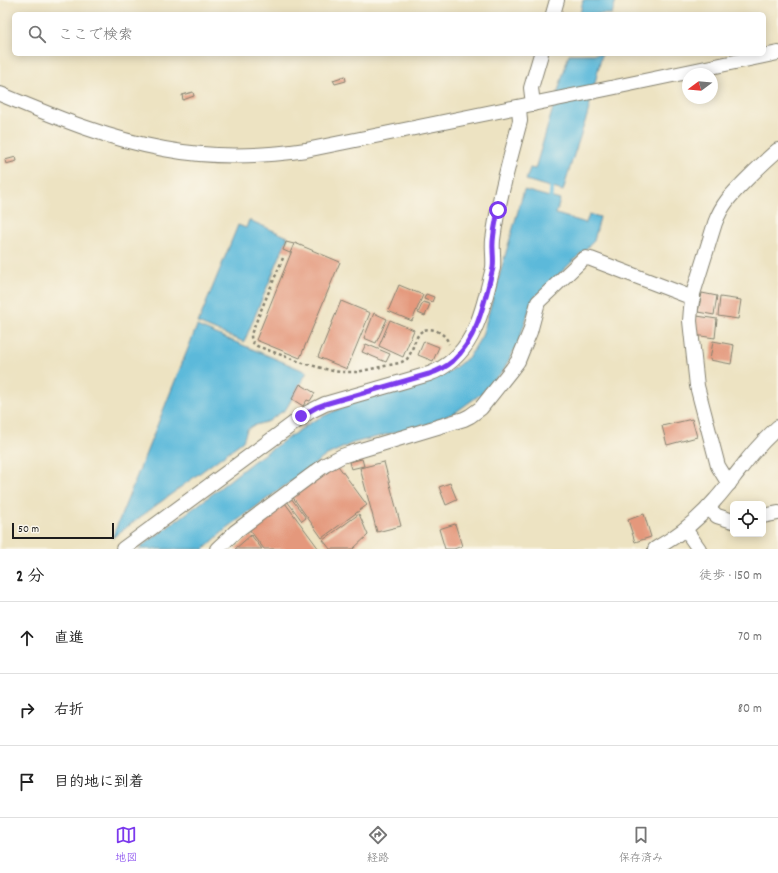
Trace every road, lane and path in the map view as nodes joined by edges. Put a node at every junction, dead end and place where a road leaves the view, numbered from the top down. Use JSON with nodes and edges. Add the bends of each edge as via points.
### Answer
{"nodes":[{"id":1,"x":557,"y":0,"type":"edge"},
{"id":2,"x":554,"y":12,"type":"edge"},
{"id":3,"x":778,"y":53,"type":"edge"},
{"id":4,"x":540,"y":56,"type":"edge"},
{"id":5,"x":764,"y":56,"type":"edge"},
{"id":6,"x":766,"y":56,"type":"edge"},
{"id":7,"x":0,"y":94,"type":"edge"},
{"id":8,"x":537,"y":103,"type":"junction"},
{"id":9,"x":519,"y":107,"type":"junction"},
{"id":10,"x":778,"y":150,"type":"edge"},
{"id":11,"x":283,"y":258,"type":"dead end"},
{"id":12,"x":693,"y":298,"type":"junction"},
{"id":13,"x":449,"y":346,"type":"dead end"},
{"id":14,"x":778,"y":427,"type":"edge"},
{"id":15,"x":729,"y":484,"type":"junction"},
{"id":16,"x":708,"y":508,"type":"junction"},
{"id":17,"x":778,"y":513,"type":"edge"},
{"id":18,"x":766,"y":515,"type":"edge"},
{"id":19,"x":730,"y":520,"type":"edge"},
{"id":20,"x":685,"y":529,"type":"junction"},
{"id":21,"x":123,"y":549,"type":"edge"},
{"id":22,"x":217,"y":549,"type":"edge"},
{"id":23,"x":655,"y":549,"type":"edge"},
{"id":24,"x":699,"y":549,"type":"edge"}],
"edges":[{"from":1,"to":2,"type":"street"},
{"from":3,"to":6,"type":"street"},
{"from":4,"to":8,"type":"street","via":[[531,88]]},
{"from":5,"to":8,"type":"street"},
{"from":7,"to":9,"type":"street","via":[[66,121],[123,140],[177,152],[224,156],[306,150]]},
{"from":8,"to":9,"type":"street"},
{"from":9,"to":21,"type":"street","via":[[520,120],[493,242],[493,268],[478,322],[459,355],[445,367],[429,374],[325,404],[309,412]]},
{"from":10,"to":12,"type":"street","via":[[730,196],[718,214]]},
{"from":11,"to":13,"type":"path","via":[[252,334],[251,339],[257,346],[303,363],[333,371],[349,372],[404,361],[422,331],[430,329],[443,334]]},
{"from":12,"to":15,"type":"street","via":[[690,321],[697,386],[718,466]]},
{"from":12,"to":22,"type":"street","via":[[591,259],[582,260],[538,302],[518,361],[476,412],[334,460],[235,532]]},
{"from":14,"to":15,"type":"street","via":[[750,456]]},
{"from":15,"to":16,"type":"street"},
{"from":16,"to":19,"type":"street","via":[[717,516]]},
{"from":16,"to":20,"type":"street"},
{"from":17,"to":18,"type":"street"},
{"from":20,"to":23,"type":"street"},
{"from":20,"to":24,"type":"street"}]}
